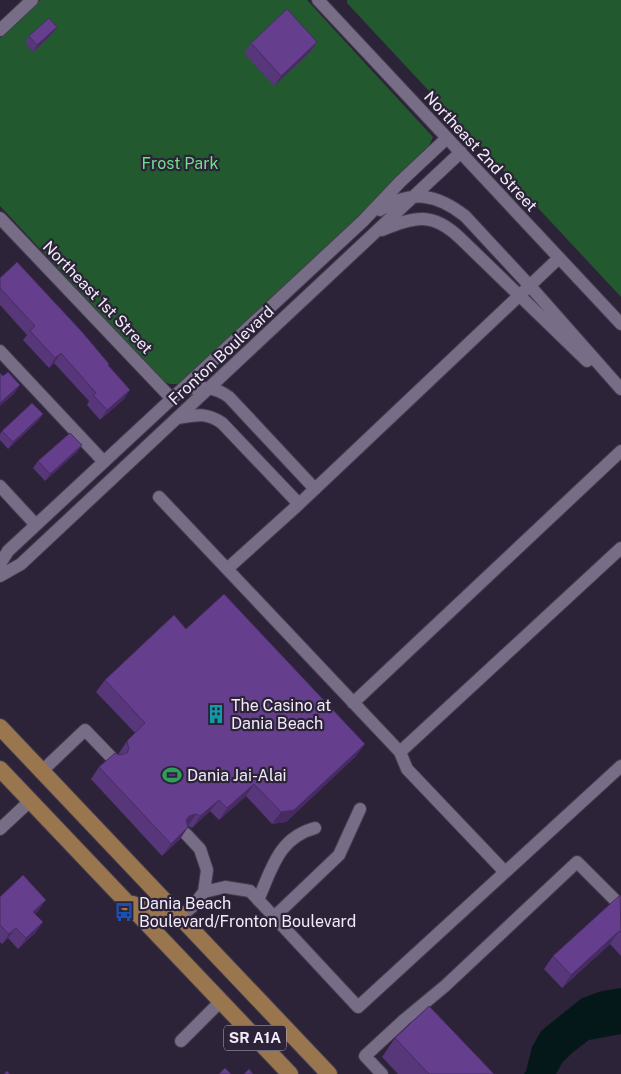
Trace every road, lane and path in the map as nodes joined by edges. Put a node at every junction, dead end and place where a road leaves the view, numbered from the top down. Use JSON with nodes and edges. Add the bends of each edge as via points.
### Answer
{"nodes":[{"id":1,"x":32,"y":0,"type":"edge"},
{"id":2,"x":318,"y":0,"type":"edge"},
{"id":3,"x":0,"y":30,"type":"edge"},
{"id":4,"x":448,"y":138,"type":"junction"},
{"id":5,"x":461,"y":152,"type":"junction"},
{"id":6,"x":414,"y":195,"type":"junction"},
{"id":7,"x":0,"y":218,"type":"edge"},
{"id":8,"x":363,"y":221,"type":"junction"},
{"id":9,"x":373,"y":234,"type":"junction"},
{"id":10,"x":559,"y":258,"type":"junction"},
{"id":11,"x":530,"y":286,"type":"junction"},
{"id":12,"x":519,"y":296,"type":"junction"},
{"id":13,"x":621,"y":324,"type":"edge"},
{"id":14,"x":0,"y":351,"type":"edge"},
{"id":15,"x":210,"y":388,"type":"junction"},
{"id":16,"x":621,"y":388,"type":"edge"},
{"id":17,"x":183,"y":389,"type":"junction"},
{"id":18,"x":621,"y":394,"type":"edge"},
{"id":19,"x":172,"y":399,"type":"junction"},
{"id":20,"x":178,"y":418,"type":"junction"},
{"id":21,"x":621,"y":450,"type":"edge"},
{"id":22,"x":104,"y":462,"type":"junction"},
{"id":23,"x":0,"y":486,"type":"edge"},
{"id":24,"x":315,"y":489,"type":"junction"},
{"id":25,"x":160,"y":498,"type":"dead end"},
{"id":26,"x":299,"y":504,"type":"junction"},
{"id":27,"x":36,"y":525,"type":"junction"},
{"id":28,"x":621,"y":548,"type":"edge"},
{"id":29,"x":0,"y":564,"type":"edge"},
{"id":30,"x":228,"y":570,"type":"junction"},
{"id":31,"x":0,"y":576,"type":"edge"},
{"id":32,"x":353,"y":703,"type":"junction"},
{"id":33,"x":0,"y":727,"type":"edge"},
{"id":34,"x":400,"y":752,"type":"junction"},
{"id":35,"x":113,"y":759,"type":"edge"},
{"id":36,"x":621,"y":766,"type":"edge"},
{"id":37,"x":0,"y":768,"type":"edge"},
{"id":38,"x":42,"y":771,"type":"junction"},
{"id":39,"x":30,"y":801,"type":"junction"},
{"id":40,"x":360,"y":809,"type":"dead end"},
{"id":41,"x":315,"y":828,"type":"dead end"},
{"id":42,"x":0,"y":829,"type":"edge"},
{"id":43,"x":186,"y":834,"type":"edge"},
{"id":44,"x":505,"y":872,"type":"junction"},
{"id":45,"x":204,"y":892,"type":"junction"},
{"id":46,"x":124,"y":900,"type":"junction"},
{"id":47,"x":258,"y":900,"type":"junction"},
{"id":48,"x":621,"y":906,"type":"edge"},
{"id":49,"x":180,"y":917,"type":"junction"},
{"id":50,"x":274,"y":917,"type":"junction"},
{"id":51,"x":220,"y":1001,"type":"junction"},
{"id":52,"x":180,"y":1041,"type":"dead end"},
{"id":53,"x":290,"y":1074,"type":"edge"},
{"id":54,"x":330,"y":1074,"type":"edge"},
{"id":55,"x":382,"y":1074,"type":"edge"}],
"edges":[{"from":1,"to":3,"type":"street"},
{"from":2,"to":4,"type":"street","name":"Northeast 2nd Street"},
{"from":4,"to":5,"type":"street","name":"Northeast 2nd Street"},
{"from":4,"to":8,"type":"street","name":"Fronton Boulevard"},
{"from":5,"to":6,"type":"street","name":"Fronton Boulevard"},
{"from":5,"to":10,"type":"street","name":"Northeast 2nd Street"},
{"from":6,"to":8,"type":"street","via":[[387,205]]},
{"from":6,"to":9,"type":"street","name":"Fronton Boulevard"},
{"from":6,"to":11,"type":"street","via":[[453,206]]},
{"from":7,"to":19,"type":"street","name":"Northeast 1st Street"},
{"from":8,"to":17,"type":"street","name":"Fronton Boulevard"},
{"from":9,"to":12,"type":"street","via":[[404,221],[419,219],[442,223]]},
{"from":9,"to":15,"type":"street","name":"Fronton Boulevard"},
{"from":10,"to":11,"type":"street"},
{"from":10,"to":13,"type":"street","name":"Northeast 2nd Street"},
{"from":11,"to":12,"type":"street"},
{"from":11,"to":16,"type":"street"},
{"from":12,"to":18,"type":"street"},
{"from":12,"to":24,"type":"street"},
{"from":14,"to":22,"type":"street"},
{"from":15,"to":17,"type":"street"},
{"from":15,"to":20,"type":"street","name":"Fronton Boulevard"},
{"from":15,"to":24,"type":"street","via":[[233,401]]},
{"from":17,"to":19,"type":"street","name":"Fronton Boulevard"},
{"from":19,"to":22,"type":"street","name":"Fronton Boulevard"},
{"from":20,"to":26,"type":"street","via":[[206,415],[222,423]]},
{"from":20,"to":31,"type":"street","name":"Fronton Boulevard","via":[[21,564]]},
{"from":21,"to":32,"type":"street"},
{"from":22,"to":27,"type":"street","name":"Fronton Boulevard"},
{"from":23,"to":27,"type":"street"},
{"from":24,"to":26,"type":"street"},
{"from":25,"to":30,"type":"street"},
{"from":26,"to":30,"type":"street"},
{"from":27,"to":29,"type":"street","name":"Fronton Boulevard","via":[[8,551]]},
{"from":28,"to":34,"type":"street"},
{"from":30,"to":32,"type":"street"},
{"from":32,"to":34,"type":"street"},
{"from":33,"to":38,"type":"main road","number":"SR A1A"},
{"from":34,"to":44,"type":"street","via":[[406,769]]},
{"from":35,"to":38,"type":"street","via":[[85,730]]},
{"from":36,"to":44,"type":"street"},
{"from":37,"to":39,"type":"main road","number":"SR A1A"},
{"from":38,"to":49,"type":"main road","number":"SR A1A"},
{"from":39,"to":42,"type":"street"},
{"from":39,"to":46,"type":"main road","number":"SR A1A"},
{"from":40,"to":50,"type":"street","via":[[339,855]]},
{"from":41,"to":47,"type":"street","via":[[294,836],[279,853]]},
{"from":43,"to":45,"type":"street","via":[[200,849],[207,870]]},
{"from":44,"to":50,"type":"street","via":[[358,1007]]},
{"from":45,"to":47,"type":"street","via":[[225,887],[250,891]]},
{"from":45,"to":49,"type":"street"},
{"from":46,"to":49,"type":"main road","via":[[155,914]]},
{"from":46,"to":51,"type":"main road","number":"SR A1A"},
{"from":47,"to":50,"type":"street"},
{"from":48,"to":55,"type":"street","via":[[576,862],[445,986],[365,1056]]},
{"from":49,"to":54,"type":"main road","number":"SR A1A"},
{"from":51,"to":52,"type":"street"},
{"from":51,"to":53,"type":"main road","number":"SR A1A"}]}
